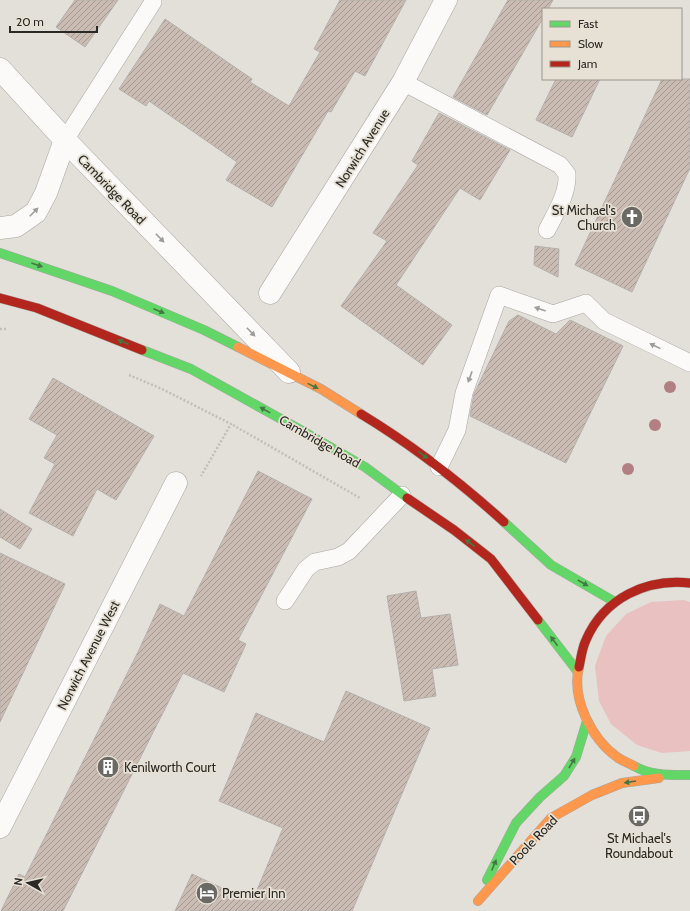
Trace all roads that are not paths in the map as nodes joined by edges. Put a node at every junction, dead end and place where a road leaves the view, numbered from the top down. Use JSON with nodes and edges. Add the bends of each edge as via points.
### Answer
{"nodes":[{"id":1,"x":446,"y":0,"type":"edge"},
{"id":2,"x":153,"y":2,"type":"dead end"},
{"id":3,"x":0,"y":69,"type":"edge"},
{"id":4,"x":404,"y":82,"type":"junction"},
{"id":5,"x":65,"y":140,"type":"junction"},
{"id":6,"x":0,"y":228,"type":"edge"},
{"id":7,"x":547,"y":230,"type":"dead end"},
{"id":8,"x":0,"y":253,"type":"edge"},
{"id":9,"x":270,"y":293,"type":"dead end"},
{"id":10,"x":0,"y":298,"type":"edge"},
{"id":11,"x":690,"y":363,"type":"edge"},
{"id":12,"x":292,"y":375,"type":"junction"},
{"id":13,"x":439,"y":467,"type":"junction"},
{"id":14,"x":176,"y":482,"type":"road end"},
{"id":15,"x":402,"y":495,"type":"junction"},
{"id":16,"x":690,"y":583,"type":"edge"},
{"id":17,"x":285,"y":601,"type":"dead end"},
{"id":18,"x":615,"y":602,"type":"junction"},
{"id":19,"x":578,"y":672,"type":"junction"},
{"id":20,"x":587,"y":721,"type":"junction"},
{"id":21,"x":690,"y":775,"type":"edge"},
{"id":22,"x":668,"y":776,"type":"junction"},
{"id":23,"x":0,"y":827,"type":"edge"},
{"id":24,"x":478,"y":901,"type":"junction"},
{"id":25,"x":473,"y":911,"type":"edge"}],
"edges":[{"from":1,"to":4,"type":"street","name":"Norwich Avenue"},
{"from":2,"to":5,"type":"lane"},
{"from":3,"to":5,"type":"street","name":"Cambridge Road"},
{"from":4,"to":7,"type":"lane","via":[[560,165],[568,174],[568,184]]},
{"from":4,"to":9,"type":"street","name":"Norwich Avenue"},
{"from":6,"to":5,"type":"street","one_way":true,"via":[[16,226],[36,212],[46,193]]},
{"from":5,"to":12,"type":"street","name":"Cambridge Road","one_way":true},
{"from":8,"to":12,"type":"main road","name":"Cambridge Road","one_way":true,"via":[[112,291],[204,330]]},
{"from":15,"to":10,"type":"main road","name":"Cambridge Road","one_way":true,"via":[[364,467],[191,370],[37,308]]},
{"from":11,"to":13,"type":"lane","one_way":true,"via":[[604,321],[586,303],[553,314],[499,295],[464,393],[456,430]]},
{"from":12,"to":13,"type":"main road","name":"Cambridge Road","one_way":true,"via":[[321,389],[388,430]]},
{"from":13,"to":18,"type":"main road","name":"Cambridge Road","one_way":true,"via":[[488,507],[551,565]]},
{"from":14,"to":23,"type":"street","name":"Norwich Avenue West"},
{"from":15,"to":17,"type":"lane","via":[[349,551],[311,565]]},
{"from":19,"to":15,"type":"main road","name":"Cambridge Road","one_way":true,"via":[[491,559]]},
{"from":16,"to":18,"type":"main road","via":[[651,584],[632,591]]},
{"from":18,"to":19,"type":"main road","via":[[591,630],[582,650]]},
{"from":19,"to":20,"type":"main road","via":[[579,698]]},
{"from":20,"to":22,"type":"main road","via":[[604,746],[622,761],[646,772]]},
{"from":24,"to":20,"type":"main road","name":"Poole Road","one_way":true,"via":[[516,823],[540,796],[564,776],[576,757]]},
{"from":21,"to":22,"type":"main road"},
{"from":22,"to":24,"type":"main road","name":"Poole Road","one_way":true,"via":[[622,784],[592,795],[551,818]]},
{"from":24,"to":25,"type":"main road","name":"Poole Road"}]}
